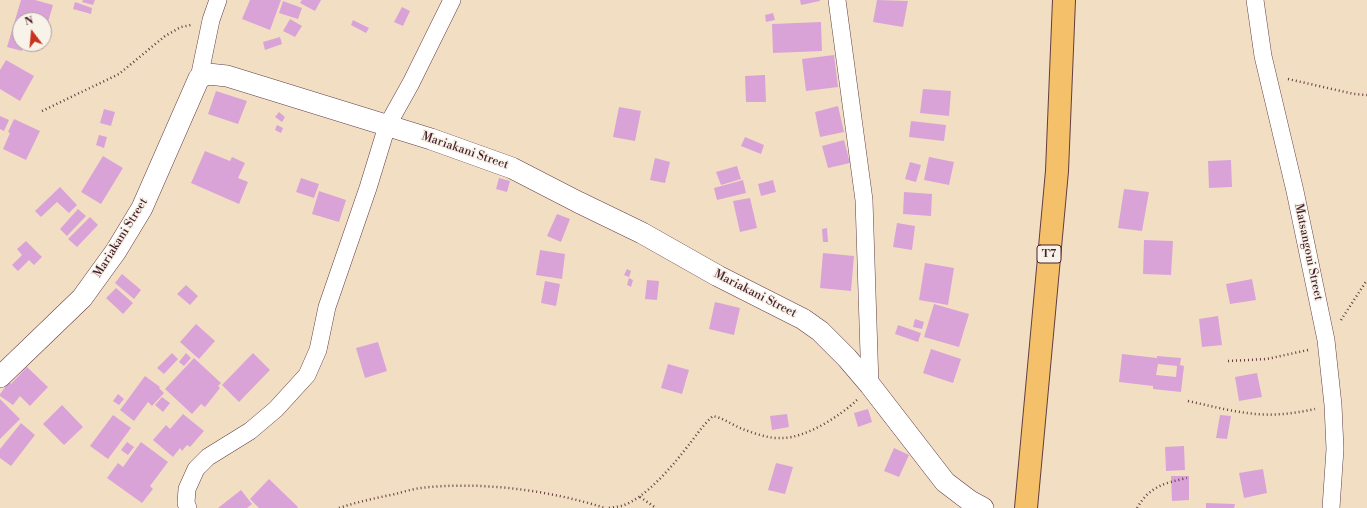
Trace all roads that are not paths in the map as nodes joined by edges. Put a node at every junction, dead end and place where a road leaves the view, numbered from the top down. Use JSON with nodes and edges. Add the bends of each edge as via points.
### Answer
{"nodes":[{"id":1,"x":218,"y":0,"type":"edge"},
{"id":2,"x":452,"y":0,"type":"edge"},
{"id":3,"x":837,"y":0,"type":"edge"},
{"id":4,"x":1064,"y":0,"type":"edge"},
{"id":5,"x":1255,"y":0,"type":"edge"},
{"id":6,"x":199,"y":78,"type":"junction"},
{"id":7,"x":387,"y":126,"type":"junction"},
{"id":8,"x":0,"y":376,"type":"edge"},
{"id":9,"x":870,"y":385,"type":"junction"},
{"id":10,"x":188,"y":508,"type":"edge"},
{"id":11,"x":983,"y":508,"type":"edge"},
{"id":12,"x":1026,"y":508,"type":"edge"},
{"id":13,"x":1331,"y":508,"type":"edge"}],
"edges":[{"from":1,"to":6,"type":"street","via":[[211,20]]},
{"from":2,"to":7,"type":"street"},
{"from":3,"to":9,"type":"street","via":[[864,200]]},
{"from":4,"to":12,"type":"highway","number":"T7","via":[[1057,171]]},
{"from":5,"to":13,"type":"street","name":"Matsangoni Street","via":[[1263,56],[1295,191],[1326,342],[1335,449]]},
{"from":6,"to":7,"type":"street","name":"Mariakani Street","via":[[208,74],[227,76]]},
{"from":6,"to":8,"type":"street","name":"Mariakani Street","via":[[142,208],[116,251],[82,298]]},
{"from":7,"to":9,"type":"street","name":"Mariakani Street","via":[[512,168],[642,233],[718,276],[803,319],[820,331]]},
{"from":7,"to":10,"type":"street","via":[[328,307],[318,350],[307,375],[276,409],[250,431],[208,457],[196,469],[188,489]]},
{"from":9,"to":11,"type":"street","name":"Mariakani Street","via":[[945,482]]}]}
